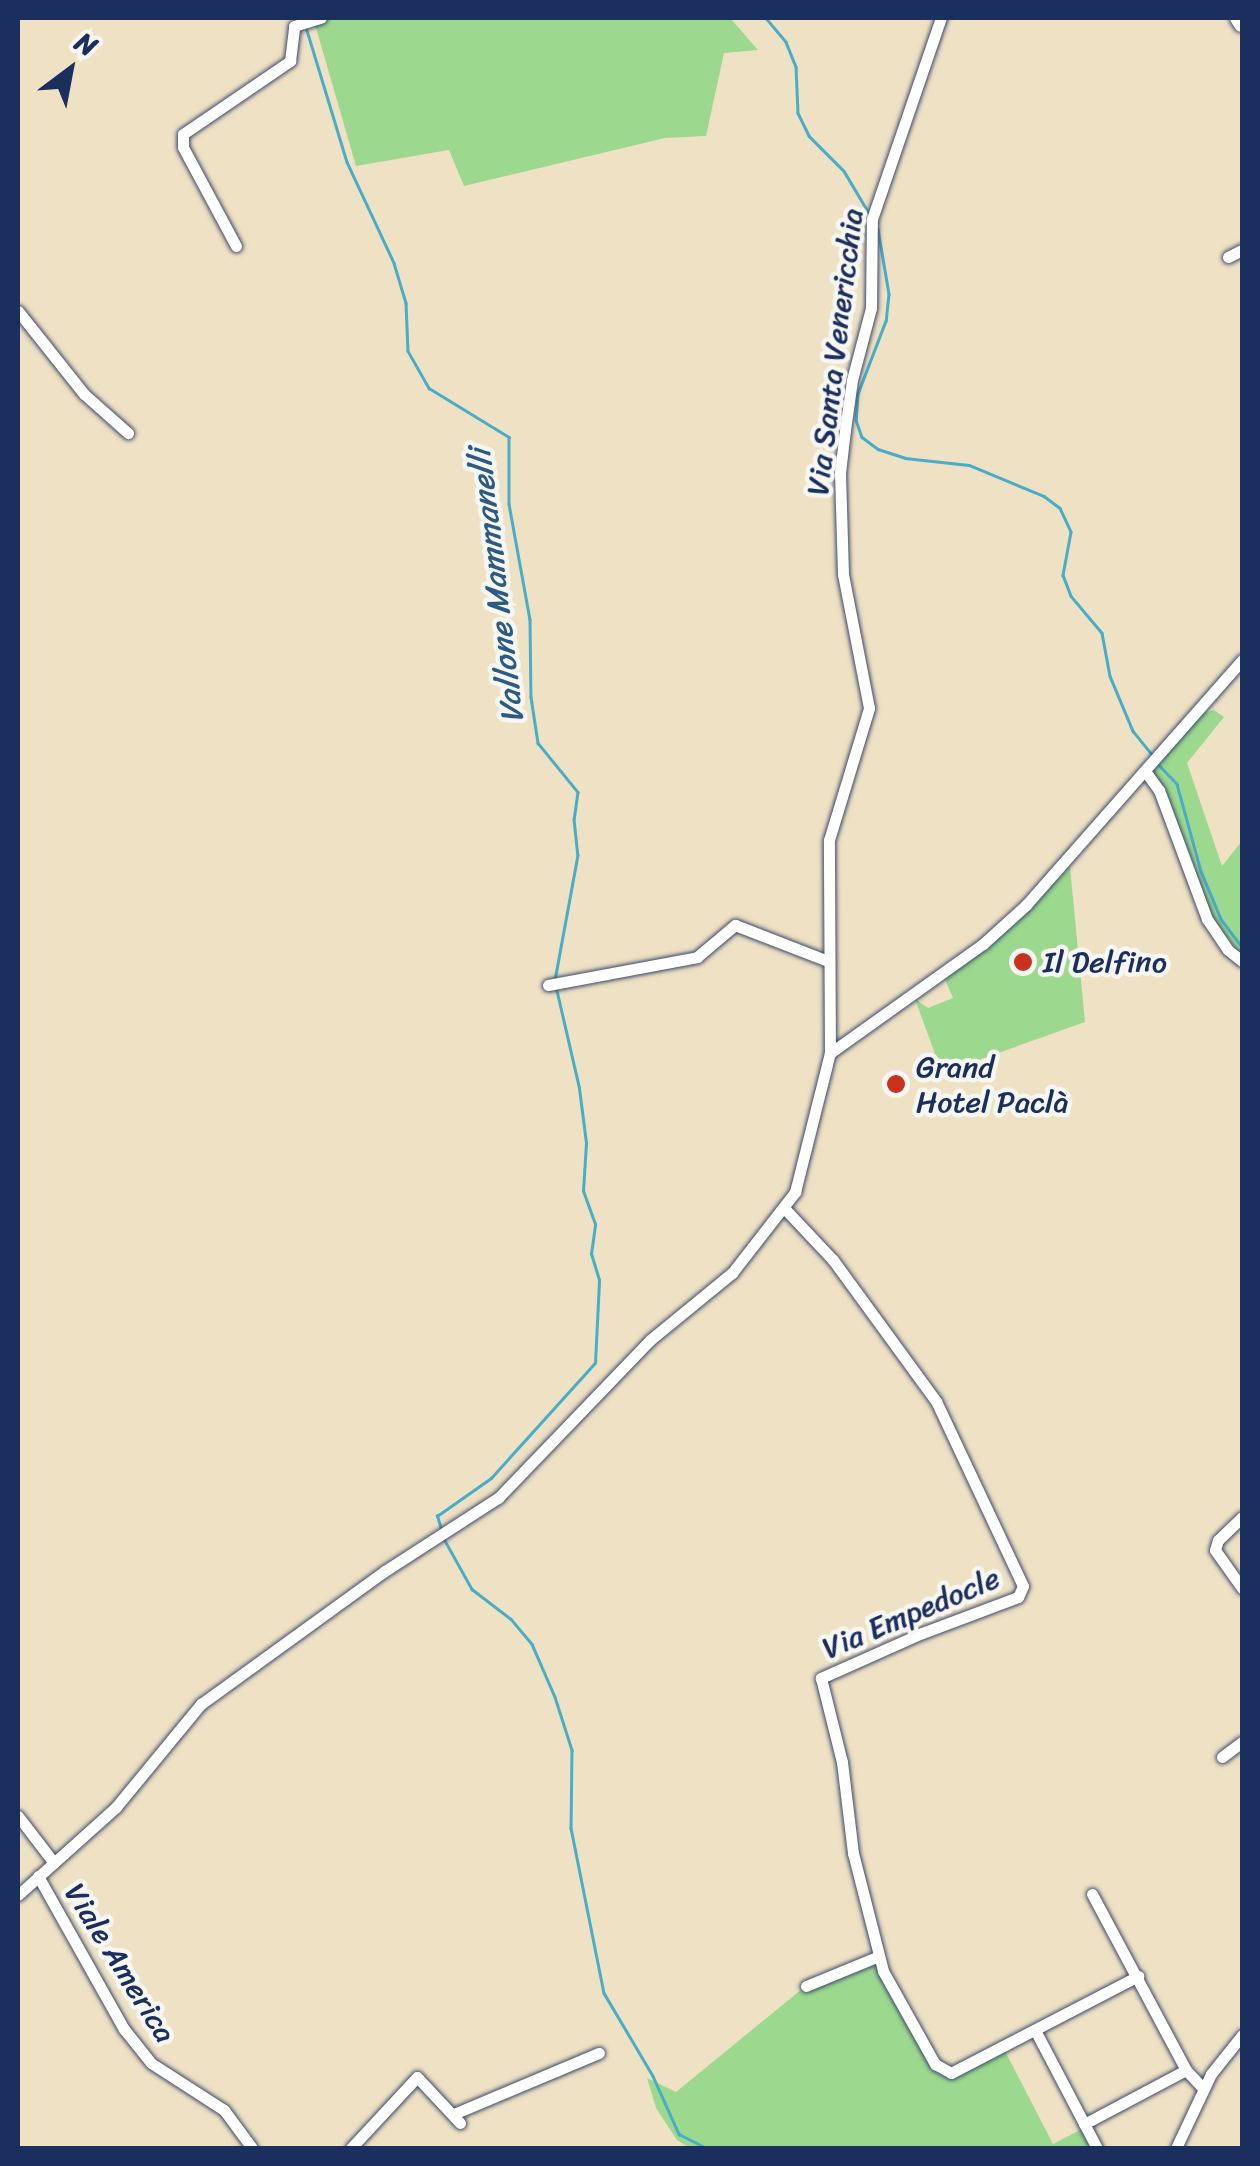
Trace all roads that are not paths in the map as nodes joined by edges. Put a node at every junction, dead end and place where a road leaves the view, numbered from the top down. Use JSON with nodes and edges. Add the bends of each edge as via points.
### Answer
{"nodes":[{"id":1,"x":941,"y":18,"type":"edge"},
{"id":2,"x":310,"y":20,"type":"edge"},
{"id":3,"x":236,"y":246,"type":"dead end"},
{"id":4,"x":1242,"y":250,"type":"edge"},
{"id":5,"x":1228,"y":257,"type":"dead end"},
{"id":6,"x":18,"y":311,"type":"edge"},
{"id":7,"x":128,"y":433,"type":"dead end"},
{"id":8,"x":1242,"y":660,"type":"edge"},
{"id":9,"x":1146,"y":771,"type":"junction"},
{"id":10,"x":828,"y":961,"type":"junction"},
{"id":11,"x":1242,"y":962,"type":"edge"},
{"id":12,"x":548,"y":986,"type":"dead end"},
{"id":13,"x":830,"y":1053,"type":"junction"},
{"id":14,"x":785,"y":1210,"type":"junction"},
{"id":15,"x":1242,"y":1517,"type":"edge"},
{"id":16,"x":1242,"y":1588,"type":"edge"},
{"id":17,"x":1242,"y":1742,"type":"edge"},
{"id":18,"x":1222,"y":1757,"type":"dead end"},
{"id":19,"x":18,"y":1816,"type":"edge"},
{"id":20,"x":54,"y":1863,"type":"junction"},
{"id":21,"x":38,"y":1876,"type":"junction"},
{"id":22,"x":1092,"y":1894,"type":"dead end"},
{"id":23,"x":18,"y":1895,"type":"edge"},
{"id":24,"x":878,"y":1956,"type":"junction"},
{"id":25,"x":1138,"y":1976,"type":"junction"},
{"id":26,"x":806,"y":1986,"type":"dead end"},
{"id":27,"x":1036,"y":2032,"type":"junction"},
{"id":28,"x":1242,"y":2035,"type":"edge"},
{"id":29,"x":599,"y":2053,"type":"dead end"},
{"id":30,"x":1186,"y":2070,"type":"junction"},
{"id":31,"x":1203,"y":2088,"type":"junction"},
{"id":32,"x":1084,"y":2124,"type":"junction"},
{"id":33,"x":252,"y":2148,"type":"edge"},
{"id":34,"x":351,"y":2148,"type":"edge"},
{"id":35,"x":1096,"y":2148,"type":"edge"},
{"id":36,"x":1176,"y":2148,"type":"edge"}],
"edges":[{"from":1,"to":10,"type":"street","name":"Via Santa Venericchia","via":[[872,219],[871,308],[845,430],[843,574],[869,708],[829,840]]},
{"from":2,"to":3,"type":"street","via":[[291,32],[290,60],[183,134],[183,147]]},
{"from":4,"to":5,"type":"street"},
{"from":6,"to":7,"type":"street","via":[[84,394]]},
{"from":8,"to":9,"type":"street"},
{"from":9,"to":11,"type":"street","via":[[1208,918]]},
{"from":9,"to":13,"type":"street","via":[[1042,889],[983,944]]},
{"from":10,"to":12,"type":"street","via":[[735,925],[696,957]]},
{"from":10,"to":13,"type":"street","name":"Via Santa Venericchia"},
{"from":13,"to":14,"type":"street","name":"Via Santa Venericchia","via":[[807,1158]]},
{"from":14,"to":20,"type":"street","name":"Via Santa Venericchia","via":[[732,1273],[650,1340],[498,1498],[200,1704],[116,1807]]},
{"from":14,"to":24,"type":"street","name":"Via Empedocle","via":[[833,1260],[936,1401],[1023,1586],[1018,1597],[821,1678]]},
{"from":15,"to":16,"type":"street","via":[[1215,1550]]},
{"from":17,"to":18,"type":"street"},
{"from":19,"to":20,"type":"street"},
{"from":20,"to":21,"type":"street","name":"Via Santa Venericchia"},
{"from":21,"to":23,"type":"street","name":"Via Santa Venericchia"},
{"from":21,"to":33,"type":"street","name":"Viale America","via":[[124,2029],[151,2063],[224,2110]]},
{"from":22,"to":25,"type":"street"},
{"from":24,"to":26,"type":"street"},
{"from":24,"to":27,"type":"street","name":"Via Empedocle","via":[[944,2071],[960,2071]]},
{"from":25,"to":27,"type":"street","name":"Via Empedocle"},
{"from":25,"to":30,"type":"street"},
{"from":27,"to":32,"type":"street"},
{"from":28,"to":31,"type":"street"},
{"from":29,"to":34,"type":"street","via":[[458,2118],[417,2077]]},
{"from":30,"to":31,"type":"street"},
{"from":30,"to":32,"type":"street"},
{"from":31,"to":36,"type":"street"},
{"from":32,"to":35,"type":"street"}]}
